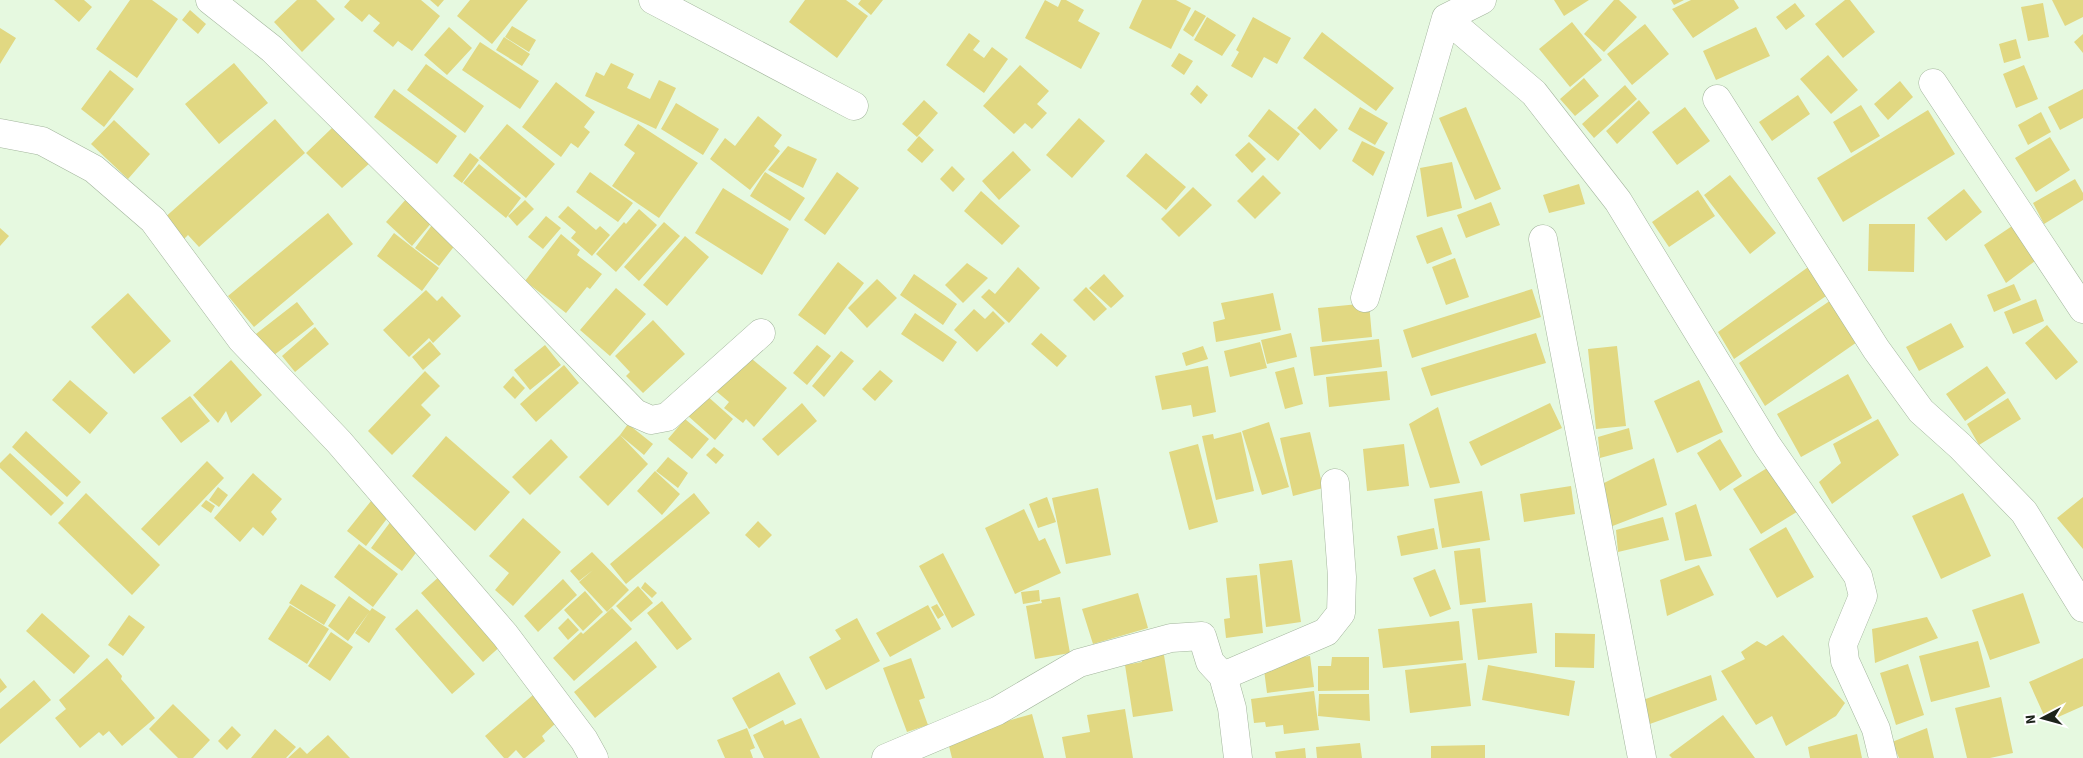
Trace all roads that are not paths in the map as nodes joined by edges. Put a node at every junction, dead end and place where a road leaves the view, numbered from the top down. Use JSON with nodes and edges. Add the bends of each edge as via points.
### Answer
{"nodes":[{"id":1,"x":210,"y":0,"type":"edge"},
{"id":2,"x":653,"y":0,"type":"edge"},
{"id":3,"x":1482,"y":0,"type":"edge"},
{"id":4,"x":1446,"y":18,"type":"junction"},
{"id":5,"x":1933,"y":83,"type":"dead end"},
{"id":6,"x":1717,"y":99,"type":"dead end"},
{"id":7,"x":854,"y":106,"type":"dead end"},
{"id":8,"x":0,"y":134,"type":"edge"},
{"id":9,"x":1543,"y":239,"type":"dead end"},
{"id":10,"x":1365,"y":298,"type":"dead end"},
{"id":11,"x":2083,"y":309,"type":"edge"},
{"id":12,"x":761,"y":333,"type":"dead end"},
{"id":13,"x":1335,"y":483,"type":"dead end"},
{"id":14,"x":2083,"y":608,"type":"edge"},
{"id":15,"x":1222,"y":676,"type":"junction"},
{"id":16,"x":594,"y":758,"type":"edge"},
{"id":17,"x":886,"y":758,"type":"edge"},
{"id":18,"x":1238,"y":758,"type":"edge"},
{"id":19,"x":1642,"y":758,"type":"edge"},
{"id":20,"x":1882,"y":758,"type":"edge"}],
"edges":[{"from":1,"to":12,"type":"street","via":[[272,49],[472,246],[635,413],[652,420],[667,417]]},
{"from":2,"to":7,"type":"street"},
{"from":3,"to":4,"type":"street"},
{"from":4,"to":10,"type":"street"},
{"from":4,"to":20,"type":"street","via":[[1534,93],[1618,202],[1767,445],[1858,576],[1863,596],[1843,644],[1845,661],[1876,730]]},
{"from":5,"to":11,"type":"street"},
{"from":6,"to":14,"type":"street","via":[[1876,349],[1922,411],[2024,512]]},
{"from":8,"to":16,"type":"street","via":[[42,141],[94,169],[153,220],[241,339],[339,442],[505,635]]},
{"from":9,"to":19,"type":"street"},
{"from":13,"to":15,"type":"street","via":[[1342,577],[1341,612],[1326,632]]},
{"from":15,"to":17,"type":"street","via":[[1210,662],[1202,636],[1171,638],[1079,663],[997,711]]},
{"from":15,"to":18,"type":"street","via":[[1232,708]]}]}
